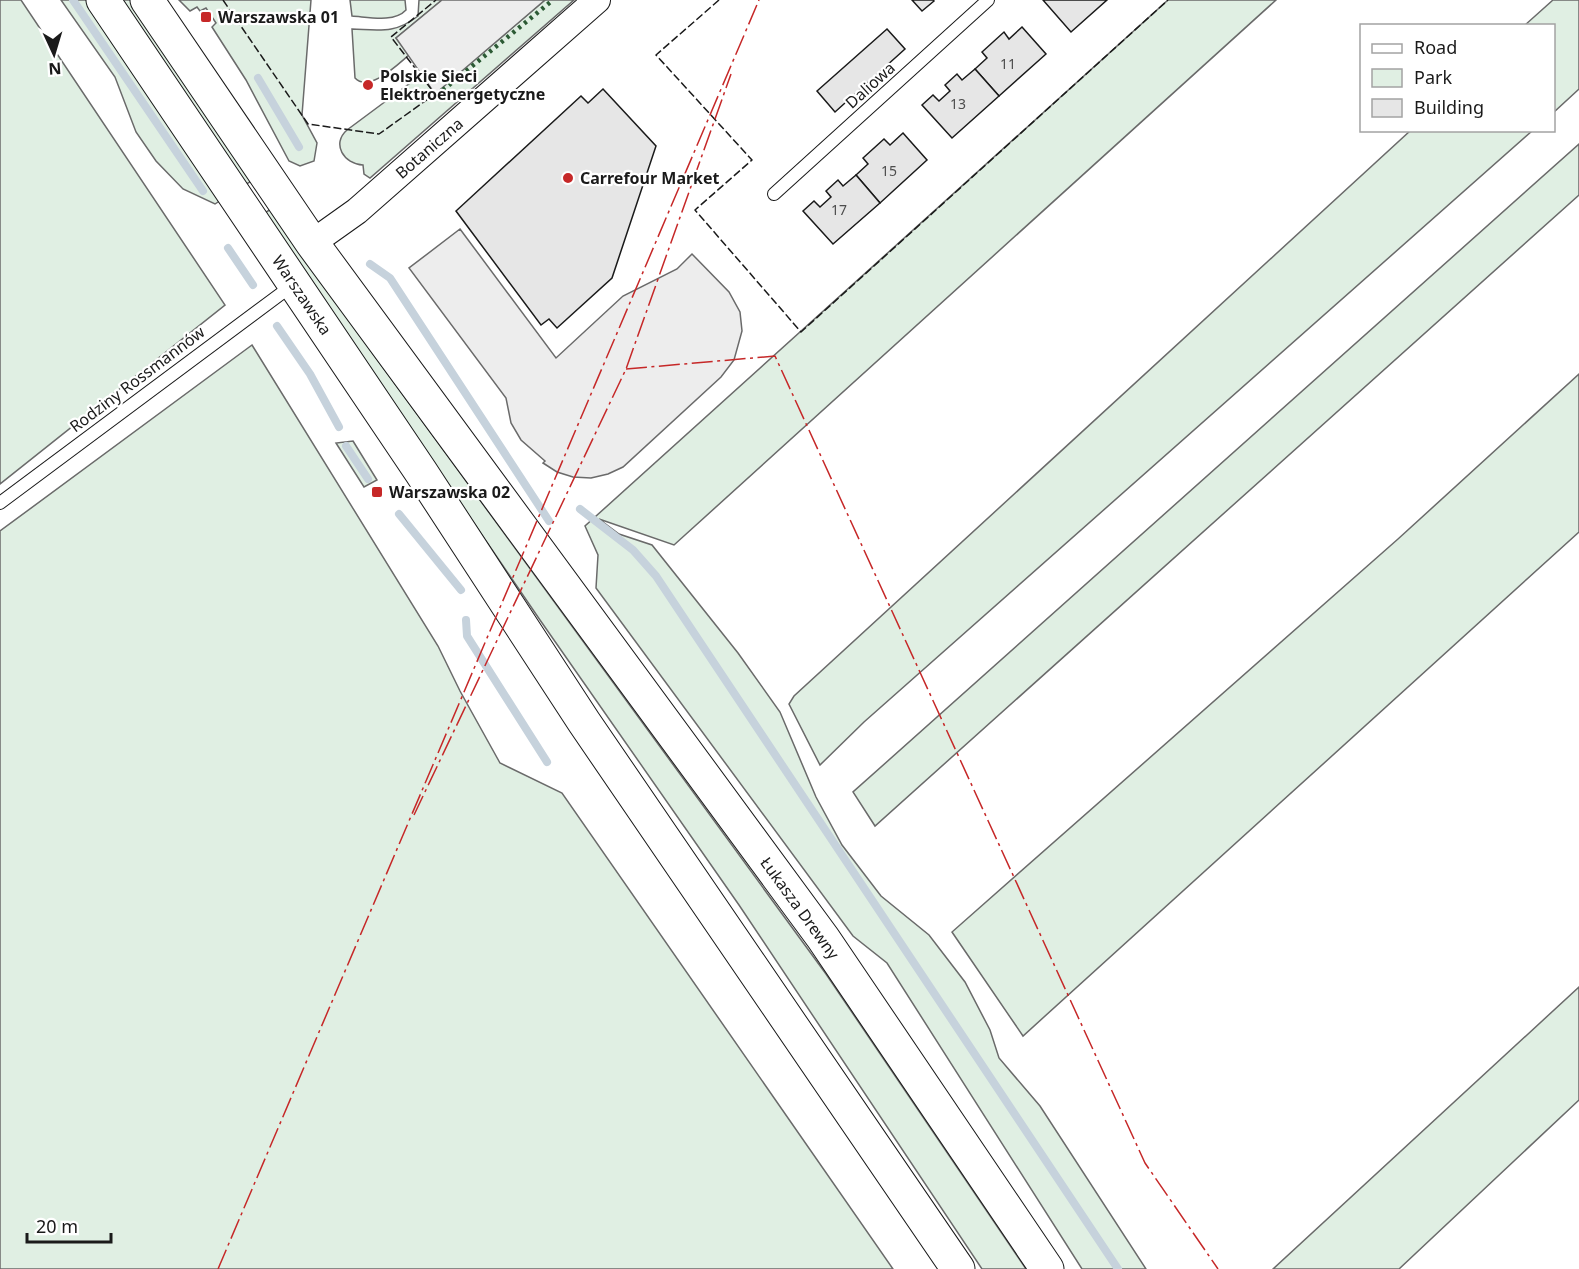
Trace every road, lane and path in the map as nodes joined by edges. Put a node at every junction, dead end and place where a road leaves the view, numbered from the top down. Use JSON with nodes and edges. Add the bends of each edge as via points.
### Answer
{"nodes":[{"id":1,"x":103,"y":0,"type":"edge"},
{"id":2,"x":147,"y":0,"type":"edge"},
{"id":3,"x":597,"y":0,"type":"edge"},
{"id":4,"x":988,"y":0,"type":"edge"},
{"id":5,"x":774,"y":194,"type":"dead end"},
{"id":6,"x":312,"y":243,"type":"junction"},
{"id":7,"x":295,"y":283,"type":"junction"},
{"id":8,"x":0,"y":503,"type":"edge"},
{"id":9,"x":958,"y":1269,"type":"edge"},
{"id":10,"x":1047,"y":1269,"type":"edge"}],
"edges":[{"from":1,"to":7,"type":"main road","name":"Warszawska"},
{"from":2,"to":6,"type":"main road"},
{"from":3,"to":6,"type":"street","name":"Botaniczna","via":[[351,216]]},
{"from":4,"to":5,"type":"lane","name":"Daliowa"},
{"from":6,"to":10,"type":"main road","name":"Łukasza Drewny","via":[[823,938]]},
{"from":7,"to":8,"type":"lane","name":"Rodziny Rossmannów"},
{"from":7,"to":9,"type":"main road","name":"Warszawska","via":[[584,722]]}]}
